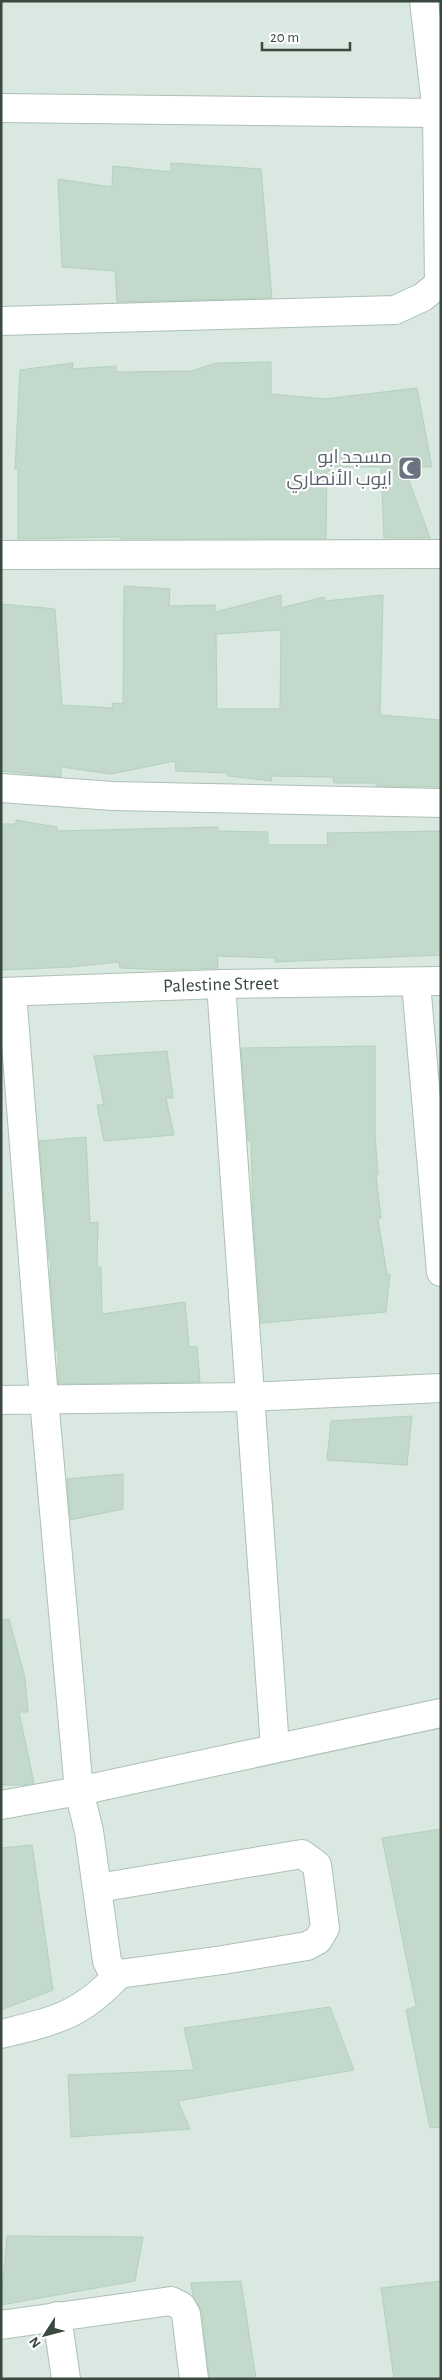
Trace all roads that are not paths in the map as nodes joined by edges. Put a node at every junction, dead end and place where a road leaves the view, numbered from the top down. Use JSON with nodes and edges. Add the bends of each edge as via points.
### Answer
{"nodes":[{"id":1,"x":424,"y":1,"type":"edge"},
{"id":2,"x":1,"y":108,"type":"edge"},
{"id":3,"x":437,"y":113,"type":"junction"},
{"id":4,"x":440,"y":196,"type":"edge"},
{"id":5,"x":1,"y":321,"type":"edge"},
{"id":6,"x":441,"y":554,"type":"edge"},
{"id":7,"x":1,"y":555,"type":"edge"},
{"id":8,"x":1,"y":788,"type":"edge"},
{"id":9,"x":441,"y":803,"type":"edge"},
{"id":10,"x":428,"y":982,"type":"edge"},
{"id":11,"x":221,"y":984,"type":"junction"},
{"id":12,"x":7,"y":992,"type":"edge"},
{"id":13,"x":441,"y":1272,"type":"edge"},
{"id":14,"x":441,"y":1388,"type":"edge"},
{"id":15,"x":250,"y":1397,"type":"junction"},
{"id":16,"x":44,"y":1398,"type":"junction"},
{"id":17,"x":1,"y":1400,"type":"edge"},
{"id":18,"x":441,"y":1713,"type":"edge"},
{"id":19,"x":275,"y":1748,"type":"junction"},
{"id":20,"x":78,"y":1791,"type":"junction"},
{"id":21,"x":1,"y":1805,"type":"edge"},
{"id":22,"x":98,"y":1888,"type":"junction"},
{"id":23,"x":119,"y":1974,"type":"junction"},
{"id":24,"x":1,"y":2034,"type":"edge"},
{"id":25,"x":57,"y":2316,"type":"junction"},
{"id":26,"x":1,"y":2325,"type":"edge"},
{"id":27,"x":66,"y":2379,"type":"edge"},
{"id":28,"x":194,"y":2379,"type":"edge"}],
"edges":[{"from":1,"to":3,"type":"street"},
{"from":2,"to":3,"type":"street"},
{"from":3,"to":4,"type":"street"},
{"from":4,"to":5,"type":"street","via":[[439,284],[423,297],[395,310]]},
{"from":6,"to":7,"type":"street"},
{"from":8,"to":9,"type":"street","via":[[113,796]]},
{"from":10,"to":11,"type":"street","name":"Palestine Street"},
{"from":10,"to":13,"type":"street"},
{"from":11,"to":12,"type":"street","name":"Palestine Street"},
{"from":11,"to":15,"type":"street"},
{"from":12,"to":16,"type":"street"},
{"from":14,"to":15,"type":"street"},
{"from":15,"to":16,"type":"street"},
{"from":15,"to":19,"type":"street"},
{"from":16,"to":17,"type":"street"},
{"from":16,"to":20,"type":"street"},
{"from":18,"to":19,"type":"street"},
{"from":19,"to":20,"type":"street"},
{"from":20,"to":21,"type":"street"},
{"from":20,"to":22,"type":"street","via":[[89,1831]]},
{"from":22,"to":23,"type":"street","via":[[107,1961]]},
{"from":22,"to":23,"type":"street","via":[[302,1854],[316,1865],[325,1928],[318,1940],[308,1946]]},
{"from":23,"to":24,"type":"street","via":[[81,2009],[48,2023]]},
{"from":25,"to":26,"type":"street"},
{"from":25,"to":27,"type":"street"},
{"from":25,"to":28,"type":"street","via":[[171,2301],[181,2306],[186,2314]]}]}
